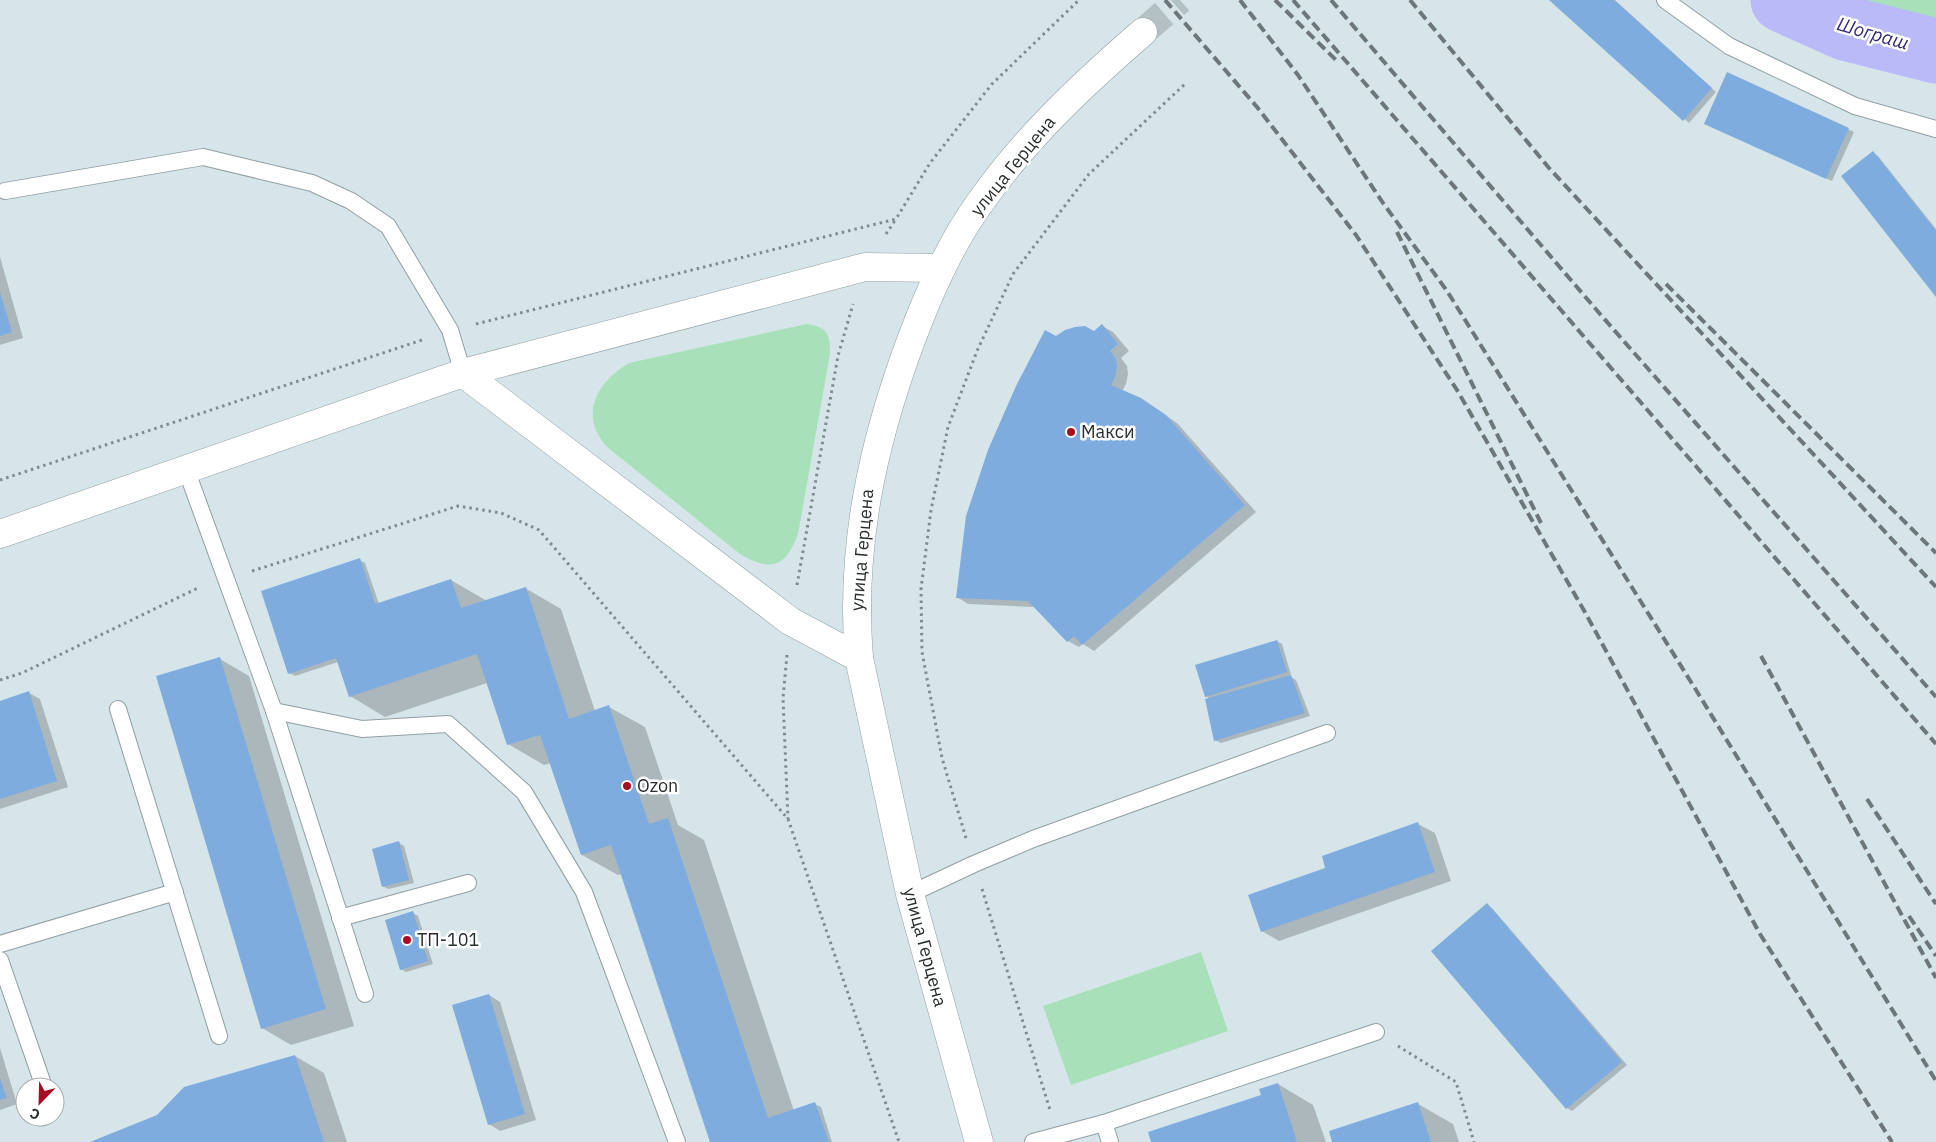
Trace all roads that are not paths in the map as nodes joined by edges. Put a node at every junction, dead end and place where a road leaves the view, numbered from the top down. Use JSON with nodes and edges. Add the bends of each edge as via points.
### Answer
{"nodes":[{"id":1,"x":1665,"y":0,"type":"edge"},
{"id":2,"x":1143,"y":32,"type":"tunnel mouth"},
{"id":3,"x":1936,"y":129,"type":"edge"},
{"id":4,"x":5,"y":191,"type":"dead end"},
{"id":5,"x":941,"y":268,"type":"junction"},
{"id":6,"x":463,"y":372,"type":"junction"},
{"id":7,"x":186,"y":469,"type":"junction"},
{"id":8,"x":0,"y":534,"type":"edge"},
{"id":9,"x":859,"y":658,"type":"junction"},
{"id":10,"x":118,"y":709,"type":"dead end"},
{"id":11,"x":274,"y":711,"type":"junction"},
{"id":12,"x":1327,"y":734,"type":"dead end"},
{"id":13,"x":468,"y":883,"type":"dead end"},
{"id":14,"x":175,"y":892,"type":"junction"},
{"id":15,"x":910,"y":894,"type":"junction"},
{"id":16,"x":340,"y":918,"type":"junction"},
{"id":17,"x":0,"y":944,"type":"edge"},
{"id":18,"x":0,"y":960,"type":"edge"},
{"id":19,"x":365,"y":994,"type":"dead end"},
{"id":20,"x":1376,"y":1032,"type":"road end"},
{"id":21,"x":219,"y":1036,"type":"dead end"},
{"id":22,"x":41,"y":1077,"type":"edge"},
{"id":23,"x":1104,"y":1122,"type":"junction"},
{"id":24,"x":678,"y":1142,"type":"edge"},
{"id":25,"x":979,"y":1142,"type":"edge"},
{"id":26,"x":1033,"y":1142,"type":"edge"},
{"id":27,"x":1110,"y":1142,"type":"edge"}],
"edges":[{"from":1,"to":3,"type":"lane","via":[[1729,46],[1855,106]]},
{"from":2,"to":5,"type":"street","name":"улица Герцена","via":[[1087,80],[1036,132],[978,204]]},
{"from":4,"to":6,"type":"lane","via":[[203,157],[312,183],[351,201],[388,226],[450,330]]},
{"from":5,"to":6,"type":"street","via":[[864,267]]},
{"from":5,"to":9,"type":"street","name":"улица Герцена","via":[[894,388],[870,474],[860,549],[856,618]]},
{"from":6,"to":7,"type":"street"},
{"from":6,"to":9,"type":"street","via":[[790,622]]},
{"from":7,"to":8,"type":"street"},
{"from":7,"to":11,"type":"lane"},
{"from":9,"to":15,"type":"street","name":"улица Герцена"},
{"from":10,"to":14,"type":"lane"},
{"from":11,"to":16,"type":"lane"},
{"from":11,"to":24,"type":"lane","via":[[362,729],[448,724],[524,792],[584,892]]},
{"from":12,"to":15,"type":"lane","via":[[1033,839]]},
{"from":13,"to":16,"type":"lane"},
{"from":14,"to":17,"type":"lane"},
{"from":14,"to":21,"type":"lane"},
{"from":15,"to":25,"type":"street","name":"улица Герцена"},
{"from":16,"to":19,"type":"lane"},
{"from":18,"to":22,"type":"lane"},
{"from":20,"to":23,"type":"lane"},
{"from":23,"to":26,"type":"lane"},
{"from":23,"to":27,"type":"lane"}]}
